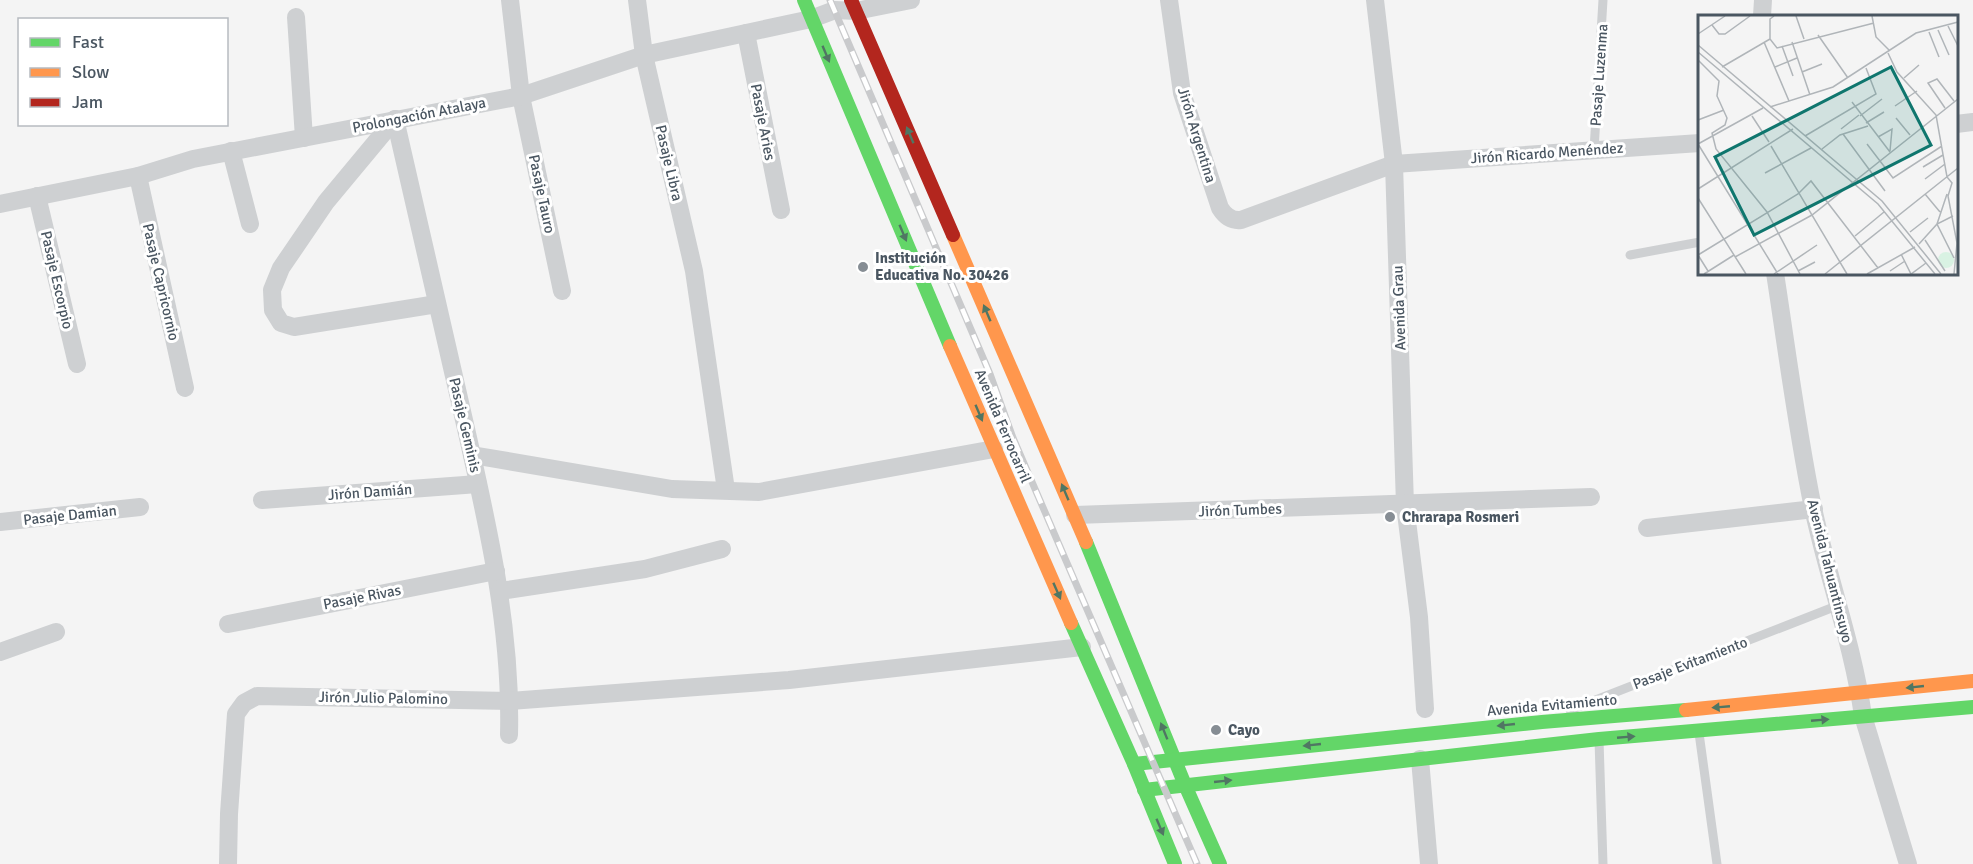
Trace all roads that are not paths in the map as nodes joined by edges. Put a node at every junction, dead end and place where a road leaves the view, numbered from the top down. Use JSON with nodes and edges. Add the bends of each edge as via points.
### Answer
{"nodes":[{"id":1,"x":510,"y":0,"type":"edge"},
{"id":2,"x":637,"y":0,"type":"edge"},
{"id":3,"x":804,"y":0,"type":"edge"},
{"id":4,"x":911,"y":0,"type":"edge"},
{"id":5,"x":1169,"y":0,"type":"edge"},
{"id":6,"x":1375,"y":0,"type":"edge"},
{"id":7,"x":1603,"y":0,"type":"edge"},
{"id":8,"x":1763,"y":0,"type":"edge"},
{"id":9,"x":854,"y":6,"type":"edge"},
{"id":10,"x":1762,"y":15,"type":"edge"},
{"id":11,"x":296,"y":17,"type":"dead end"},
{"id":12,"x":812,"y":19,"type":"junction"},
{"id":13,"x":746,"y":33,"type":"junction"},
{"id":14,"x":644,"y":56,"type":"junction"},
{"id":15,"x":521,"y":96,"type":"junction"},
{"id":16,"x":395,"y":119,"type":"junction"},
{"id":17,"x":1973,"y":122,"type":"edge"},
{"id":18,"x":1958,"y":124,"type":"edge"},
{"id":19,"x":304,"y":138,"type":"junction"},
{"id":20,"x":1698,"y":143,"type":"edge"},
{"id":21,"x":1594,"y":150,"type":"junction"},
{"id":22,"x":231,"y":151,"type":"junction"},
{"id":23,"x":1394,"y":164,"type":"junction"},
{"id":24,"x":138,"y":176,"type":"junction"},
{"id":25,"x":37,"y":196,"type":"junction"},
{"id":26,"x":0,"y":204,"type":"edge"},
{"id":27,"x":781,"y":210,"type":"dead end"},
{"id":28,"x":1241,"y":220,"type":"joint"},
{"id":29,"x":250,"y":224,"type":"dead end"},
{"id":30,"x":1698,"y":242,"type":"edge"},
{"id":31,"x":1630,"y":255,"type":"dead end"},
{"id":32,"x":1775,"y":274,"type":"edge"},
{"id":33,"x":562,"y":291,"type":"dead end"},
{"id":34,"x":437,"y":304,"type":"junction"},
{"id":35,"x":77,"y":364,"type":"dead end"},
{"id":36,"x":185,"y":388,"type":"dead end"},
{"id":37,"x":994,"y":449,"type":"junction"},
{"id":38,"x":472,"y":455,"type":"junction"},
{"id":39,"x":478,"y":484,"type":"junction"},
{"id":40,"x":726,"y":490,"type":"junction"},
{"id":41,"x":1591,"y":497,"type":"dead end"},
{"id":42,"x":262,"y":500,"type":"dead end"},
{"id":43,"x":1405,"y":505,"type":"junction"},
{"id":44,"x":140,"y":507,"type":"dead end"},
{"id":45,"x":1814,"y":509,"type":"junction"},
{"id":46,"x":1075,"y":515,"type":"junction"},
{"id":47,"x":0,"y":522,"type":"edge"},
{"id":48,"x":1647,"y":528,"type":"dead end"},
{"id":49,"x":722,"y":549,"type":"dead end"},
{"id":50,"x":496,"y":571,"type":"junction"},
{"id":51,"x":500,"y":591,"type":"junction"},
{"id":52,"x":1839,"y":605,"type":"junction"},
{"id":53,"x":228,"y":624,"type":"dead end"},
{"id":54,"x":56,"y":632,"type":"dead end"},
{"id":55,"x":1082,"y":647,"type":"junction"},
{"id":56,"x":0,"y":652,"type":"edge"},
{"id":57,"x":1973,"y":681,"type":"edge"},
{"id":58,"x":1860,"y":694,"type":"junction"},
{"id":59,"x":510,"y":701,"type":"junction"},
{"id":60,"x":1973,"y":707,"type":"edge"},
{"id":61,"x":1425,"y":709,"type":"dead end"},
{"id":62,"x":1863,"y":717,"type":"junction"},
{"id":63,"x":1542,"y":722,"type":"junction"},
{"id":64,"x":1698,"y":730,"type":"junction"},
{"id":65,"x":509,"y":735,"type":"dead end"},
{"id":66,"x":1599,"y":739,"type":"junction"},
{"id":67,"x":1175,"y":759,"type":"junction"},
{"id":68,"x":1420,"y":759,"type":"junction"},
{"id":69,"x":1134,"y":764,"type":"junction"},
{"id":70,"x":1185,"y":785,"type":"junction"},
{"id":71,"x":1144,"y":790,"type":"junction"},
{"id":72,"x":228,"y":864,"type":"edge"},
{"id":73,"x":1175,"y":864,"type":"edge"},
{"id":74,"x":1220,"y":864,"type":"edge"},
{"id":75,"x":1429,"y":864,"type":"edge"},
{"id":76,"x":1604,"y":864,"type":"edge"},
{"id":77,"x":1717,"y":864,"type":"edge"},
{"id":78,"x":1908,"y":864,"type":"edge"}],
"edges":[{"from":1,"to":15,"type":"street","name":"Pasaje Tauro"},
{"from":2,"to":14,"type":"street","name":"Pasaje Libra"},
{"from":3,"to":12,"type":"main road","name":"Avenida Ferrocarril"},
{"from":4,"to":9,"type":"street"},
{"from":5,"to":28,"type":"street","name":"Jirón Argentina","via":[[1182,93],[1220,208],[1224,214]]},
{"from":6,"to":23,"type":"street","name":"Avenida Grau"},
{"from":7,"to":21,"type":"lane","name":"Pasaje Luzenma"},
{"from":8,"to":10,"type":"street"},
{"from":9,"to":12,"type":"street","name":"Prolongación Atalaya"},
{"from":46,"to":9,"type":"main road","name":"Avenida Ferrocarril","one_way":true},
{"from":11,"to":19,"type":"street"},
{"from":12,"to":13,"type":"street","name":"Prolongación Atalaya"},
{"from":12,"to":37,"type":"main road","name":"Avenida Ferrocarril","one_way":true},
{"from":13,"to":14,"type":"street","name":"Prolongación Atalaya"},
{"from":13,"to":27,"type":"street","name":"Pasaje Aries"},
{"from":14,"to":15,"type":"street","name":"Prolongación Atalaya"},
{"from":14,"to":40,"type":"street","name":"Pasaje Libra","via":[[694,271]]},
{"from":15,"to":16,"type":"street","name":"Prolongación Atalaya"},
{"from":15,"to":33,"type":"street","name":"Pasaje Tauro"},
{"from":16,"to":19,"type":"street","name":"Prolongación Atalaya"},
{"from":16,"to":34,"type":"street","name":"Pasaje Geminis"},
{"from":16,"to":34,"type":"street","via":[[326,202],[281,268],[272,290],[273,310],[281,323],[294,327]]},
{"from":17,"to":18,"type":"street"},
{"from":19,"to":22,"type":"street","name":"Prolongación Atalaya"},
{"from":20,"to":21,"type":"street","name":"Jirón Ricardo Menéndez"},
{"from":21,"to":23,"type":"street","name":"Jirón Ricardo Menéndez"},
{"from":22,"to":24,"type":"street","name":"Prolongación Atalaya"},
{"from":22,"to":29,"type":"street"},
{"from":23,"to":28,"type":"street","name":"Jirón Ricardo Menéndez"},
{"from":23,"to":43,"type":"street","name":"Avenida Grau"},
{"from":24,"to":25,"type":"street","name":"Prolongación Atalaya"},
{"from":24,"to":36,"type":"street","name":"Pasaje Capricornio"},
{"from":25,"to":26,"type":"street","name":"Prolongación Atalaya"},
{"from":25,"to":35,"type":"street","name":"Pasaje Escorpio"},
{"from":30,"to":31,"type":"lane"},
{"from":32,"to":45,"type":"street","name":"Avenida Tahuantinsuyo"},
{"from":34,"to":38,"type":"street","name":"Pasaje Geminis"},
{"from":37,"to":40,"type":"street","via":[[759,492]]},
{"from":37,"to":55,"type":"main road","name":"Avenida Ferrocarril","one_way":true},
{"from":38,"to":39,"type":"street","name":"Pasaje Geminis"},
{"from":38,"to":40,"type":"street","via":[[672,489]]},
{"from":39,"to":42,"type":"street","name":"Jirón Damián"},
{"from":39,"to":50,"type":"street","name":"Pasaje Geminis"},
{"from":41,"to":43,"type":"street","name":"Jirón Tumbes"},
{"from":43,"to":46,"type":"street","name":"Jirón Tumbes"},
{"from":43,"to":61,"type":"street","name":"Avenida Grau","via":[[1419,617]]},
{"from":44,"to":47,"type":"street","name":"Pasaje Damian"},
{"from":45,"to":48,"type":"street"},
{"from":45,"to":52,"type":"street","name":"Avenida Tahuantinsuyo"},
{"from":67,"to":46,"type":"main road","name":"Avenida Ferrocarril","one_way":true},
{"from":49,"to":51,"type":"street","via":[[645,569]]},
{"from":50,"to":51,"type":"street","name":"Pasaje Geminis"},
{"from":50,"to":53,"type":"street","name":"Pasaje Rivas"},
{"from":51,"to":59,"type":"street","name":"Pasaje Geminis"},
{"from":52,"to":58,"type":"street","name":"Avenida Tahuantinsuyo"},
{"from":52,"to":63,"type":"lane","name":"Pasaje Evitamiento"},
{"from":54,"to":56,"type":"street"},
{"from":55,"to":59,"type":"street","name":"Jirón Julio Palomino","via":[[789,680]]},
{"from":55,"to":69,"type":"main road","name":"Avenida Ferrocarril"},
{"from":57,"to":58,"type":"main road","name":"Avenida Evitamiento","one_way":true},
{"from":58,"to":62,"type":"street","name":"Avenida Tahuantinsuyo"},
{"from":58,"to":63,"type":"main road","name":"Avenida Evitamiento","one_way":true},
{"from":59,"to":65,"type":"street","name":"Pasaje Geminis"},
{"from":59,"to":72,"type":"street","name":"Jirón Julio Palomino","via":[[257,696],[244,703],[236,714]]},
{"from":60,"to":62,"type":"main road"},
{"from":64,"to":62,"type":"main road","one_way":true},
{"from":62,"to":78,"type":"street","name":"Avenida Tahuantinsuyo"},
{"from":63,"to":67,"type":"main road","name":"Avenida Evitamiento","one_way":true},
{"from":66,"to":64,"type":"main road","one_way":true},
{"from":64,"to":77,"type":"lane"},
{"from":66,"to":68,"type":"main road"},
{"from":66,"to":76,"type":"lane"},
{"from":67,"to":69,"type":"main road","name":"Avenida Evitamiento"},
{"from":67,"to":70,"type":"main road","name":"Avenida Ferrocarril"},
{"from":70,"to":68,"type":"main road","one_way":true},
{"from":68,"to":75,"type":"street"},
{"from":69,"to":71,"type":"main road","name":"Avenida Ferrocarril"},
{"from":70,"to":71,"type":"main road"},
{"from":70,"to":74,"type":"main road","name":"Avenida Ferrocarril"},
{"from":71,"to":73,"type":"main road","name":"Avenida Ferrocarril","one_way":true}]}
